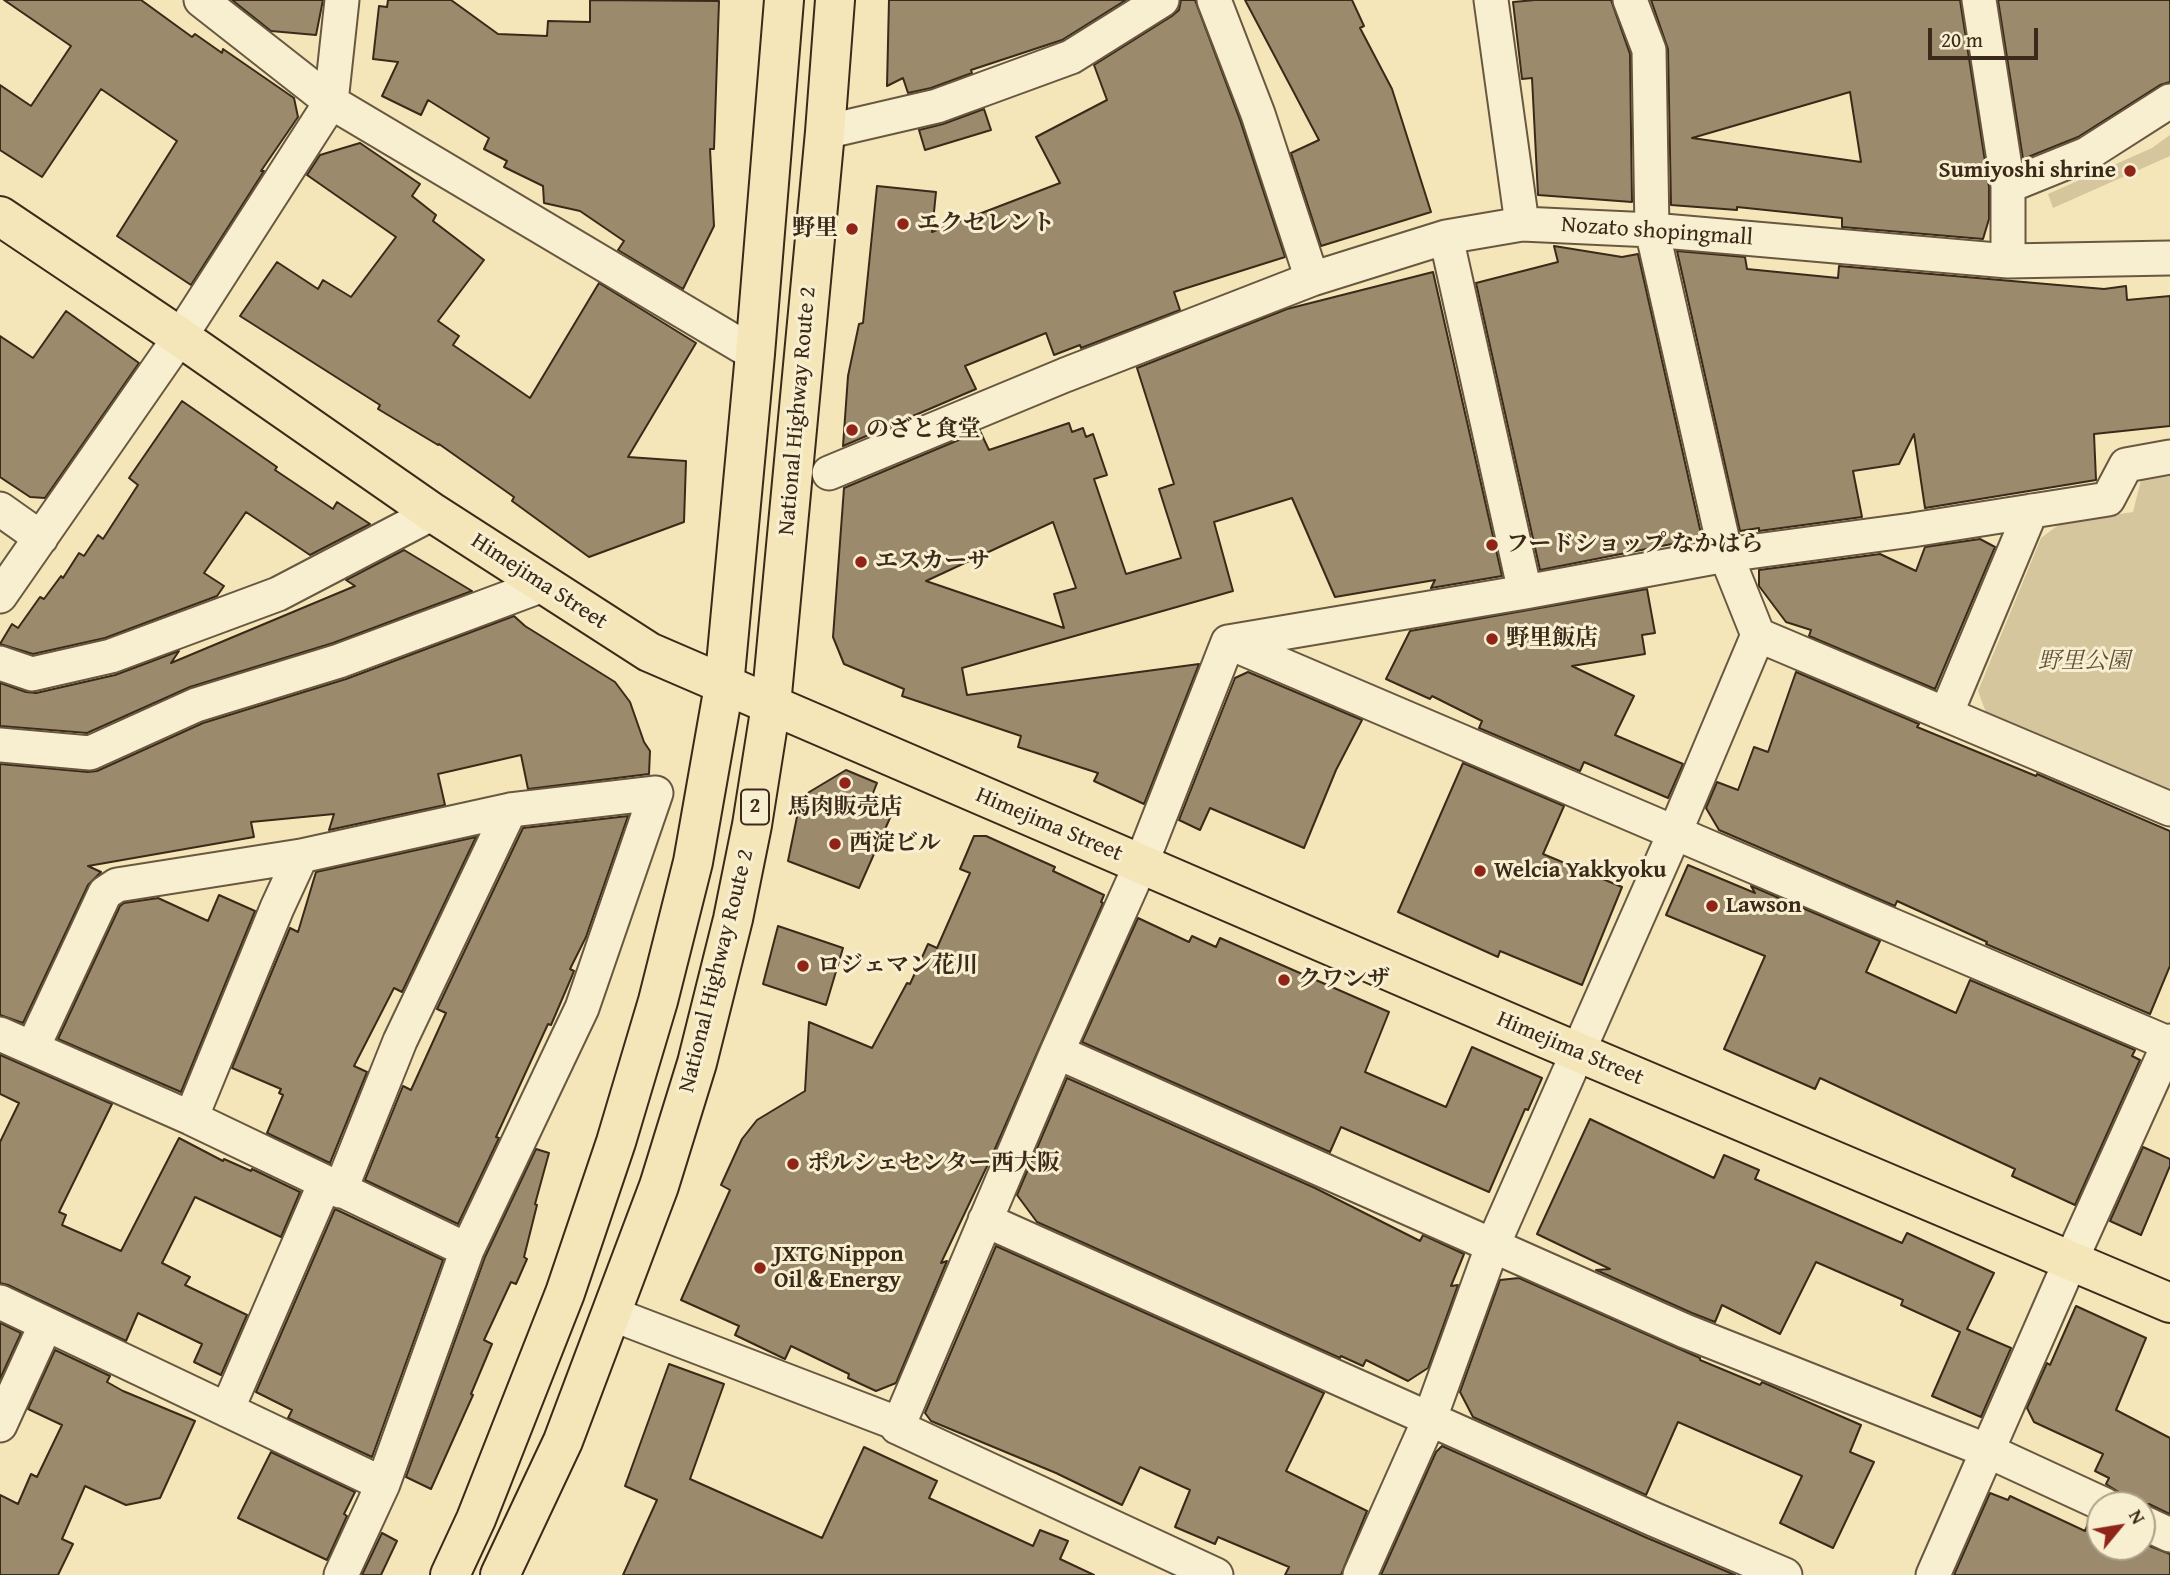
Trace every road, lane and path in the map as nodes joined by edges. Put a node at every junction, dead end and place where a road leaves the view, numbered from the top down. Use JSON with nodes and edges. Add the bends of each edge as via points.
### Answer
{"nodes":[{"id":1,"x":201,"y":0,"type":"edge"},
{"id":2,"x":342,"y":0,"type":"edge"},
{"id":3,"x":784,"y":0,"type":"edge"},
{"id":4,"x":835,"y":0,"type":"edge"},
{"id":5,"x":1162,"y":0,"type":"edge"},
{"id":6,"x":1214,"y":0,"type":"edge"},
{"id":7,"x":1491,"y":0,"type":"edge"},
{"id":8,"x":1630,"y":0,"type":"edge"},
{"id":9,"x":1979,"y":0,"type":"edge"},
{"id":10,"x":331,"y":102,"type":"junction"},
{"id":11,"x":2170,"y":102,"type":"edge"},
{"id":12,"x":825,"y":132,"type":"junction"},
{"id":13,"x":2008,"y":186,"type":"junction"},
{"id":14,"x":0,"y":216,"type":"edge"},
{"id":15,"x":1522,"y":224,"type":"junction"},
{"id":16,"x":1652,"y":230,"type":"junction"},
{"id":17,"x":1446,"y":237,"type":"junction"},
{"id":18,"x":2170,"y":258,"type":"edge"},
{"id":19,"x":2008,"y":261,"type":"junction"},
{"id":20,"x":1312,"y":279,"type":"junction"},
{"id":21,"x":180,"y":337,"type":"junction"},
{"id":22,"x":755,"y":354,"type":"junction"},
{"id":23,"x":2170,"y":457,"type":"edge"},
{"id":24,"x":829,"y":473,"type":"dead end"},
{"id":25,"x":0,"y":509,"type":"edge"},
{"id":26,"x":2031,"y":511,"type":"junction"},
{"id":27,"x":433,"y":513,"type":"junction"},
{"id":28,"x":41,"y":538,"type":"junction"},
{"id":29,"x":1726,"y":555,"type":"junction"},
{"id":30,"x":543,"y":585,"type":"junction"},
{"id":31,"x":1525,"y":592,"type":"junction"},
{"id":32,"x":0,"y":596,"type":"edge"},
{"id":33,"x":1758,"y":635,"type":"junction"},
{"id":34,"x":1228,"y":642,"type":"junction"},
{"id":35,"x":0,"y":663,"type":"edge"},
{"id":36,"x":724,"y":686,"type":"junction"},
{"id":37,"x":771,"y":705,"type":"junction"},
{"id":38,"x":1946,"y":714,"type":"junction"},
{"id":39,"x":0,"y":745,"type":"edge"},
{"id":40,"x":2170,"y":809,"type":"edge"},
{"id":41,"x":510,"y":810,"type":"junction"},
{"id":42,"x":1675,"y":832,"type":"junction"},
{"id":43,"x":301,"y":856,"type":"junction"},
{"id":44,"x":1141,"y":864,"type":"junction"},
{"id":45,"x":0,"y":1034,"type":"edge"},
{"id":46,"x":2170,"y":1043,"type":"edge"},
{"id":47,"x":33,"y":1047,"type":"junction"},
{"id":48,"x":1577,"y":1051,"type":"junction"},
{"id":49,"x":1057,"y":1052,"type":"junction"},
{"id":50,"x":191,"y":1118,"type":"junction"},
{"id":51,"x":332,"y":1187,"type":"junction"},
{"id":52,"x":985,"y":1220,"type":"junction"},
{"id":53,"x":1492,"y":1247,"type":"junction"},
{"id":54,"x":467,"y":1250,"type":"junction"},
{"id":55,"x":2071,"y":1260,"type":"junction"},
{"id":56,"x":0,"y":1302,"type":"edge"},
{"id":57,"x":2170,"y":1303,"type":"edge"},
{"id":58,"x":612,"y":1314,"type":"junction"},
{"id":59,"x":46,"y":1324,"type":"junction"},
{"id":60,"x":227,"y":1410,"type":"junction"},
{"id":61,"x":1430,"y":1418,"type":"junction"},
{"id":62,"x":0,"y":1424,"type":"edge"},
{"id":63,"x":900,"y":1424,"type":"junction"},
{"id":64,"x":1988,"y":1451,"type":"junction"},
{"id":65,"x":383,"y":1484,"type":"junction"},
{"id":66,"x":2086,"y":1496,"type":"edge"},
{"id":67,"x":341,"y":1575,"type":"edge"},
{"id":68,"x":450,"y":1575,"type":"edge"},
{"id":69,"x":500,"y":1575,"type":"edge"},
{"id":70,"x":1216,"y":1575,"type":"edge"},
{"id":71,"x":1360,"y":1575,"type":"edge"},
{"id":72,"x":1785,"y":1575,"type":"edge"},
{"id":73,"x":1933,"y":1575,"type":"edge"}],
"edges":[{"from":1,"to":10,"type":"street"},
{"from":2,"to":10,"type":"street"},
{"from":3,"to":22,"type":"main road","name":"National Highway Route 2"},
{"from":4,"to":12,"type":"main road","name":"National Highway Route 2","number":"2"},
{"from":5,"to":12,"type":"street","via":[[1071,57],[937,106]]},
{"from":6,"to":20,"type":"street","via":[[1258,114]]},
{"from":7,"to":15,"type":"street"},
{"from":8,"to":16,"type":"street","via":[[1649,50]]},
{"from":9,"to":13,"type":"street"},
{"from":10,"to":21,"type":"street"},
{"from":10,"to":22,"type":"street"},
{"from":11,"to":13,"type":"street","via":[[2087,154]]},
{"from":12,"to":37,"type":"main road","name":"National Highway Route 2","number":"2"},
{"from":13,"to":19,"type":"street"},
{"from":14,"to":21,"type":"main road","name":"Himejima Street"},
{"from":15,"to":16,"type":"street","name":"Nozato shopingmall"},
{"from":15,"to":17,"type":"street","name":"Nozato shopingmall"},
{"from":16,"to":19,"type":"street","name":"Nozato shopingmall"},
{"from":16,"to":29,"type":"street"},
{"from":17,"to":20,"type":"street","name":"Nozato shopingmall"},
{"from":17,"to":31,"type":"street"},
{"from":18,"to":19,"type":"street","name":"Nozato shopingmall"},
{"from":20,"to":24,"type":"street","name":"Nozato shopingmall"},
{"from":21,"to":27,"type":"main road","name":"Himejima Street"},
{"from":21,"to":28,"type":"street"},
{"from":22,"to":36,"type":"main road","name":"National Highway Route 2"},
{"from":23,"to":26,"type":"street","via":[[2126,465],[2108,499]]},
{"from":25,"to":28,"type":"street"},
{"from":26,"to":29,"type":"street"},
{"from":26,"to":38,"type":"street"},
{"from":27,"to":30,"type":"main road","name":"Himejima Street"},
{"from":27,"to":35,"type":"street","via":[[278,594],[111,656],[32,674]]},
{"from":28,"to":32,"type":"street"},
{"from":29,"to":31,"type":"street"},
{"from":29,"to":33,"type":"street"},
{"from":30,"to":36,"type":"main road","name":"Himejima Street","via":[[649,652]]},
{"from":30,"to":39,"type":"street","via":[[339,661],[196,705],[90,753]]},
{"from":31,"to":34,"type":"street"},
{"from":33,"to":38,"type":"street"},
{"from":33,"to":42,"type":"street"},
{"from":34,"to":42,"type":"street"},
{"from":34,"to":44,"type":"street"},
{"from":36,"to":37,"type":"main road","name":"Himejima Street"},
{"from":36,"to":68,"type":"main road","name":"National Highway Route 2","via":[[693,862],[616,1142],[565,1293]]},
{"from":37,"to":44,"type":"main road","name":"Himejima Street"},
{"from":37,"to":58,"type":"main road","name":"National Highway Route 2","number":"2","via":[[733,919],[697,1063]]},
{"from":38,"to":40,"type":"street"},
{"from":41,"to":43,"type":"street"},
{"from":41,"to":51,"type":"street"},
{"from":41,"to":54,"type":"street","via":[[656,793],[582,1008]]},
{"from":42,"to":46,"type":"street"},
{"from":42,"to":48,"type":"street"},
{"from":43,"to":47,"type":"street","via":[[117,885],[105,893]]},
{"from":43,"to":50,"type":"street"},
{"from":44,"to":48,"type":"main road","name":"Himejima Street"},
{"from":44,"to":49,"type":"street"},
{"from":45,"to":47,"type":"street"},
{"from":46,"to":55,"type":"street"},
{"from":47,"to":50,"type":"street"},
{"from":48,"to":53,"type":"street"},
{"from":48,"to":55,"type":"main road","name":"Himejima Street"},
{"from":49,"to":52,"type":"street"},
{"from":49,"to":53,"type":"street"},
{"from":50,"to":51,"type":"street"},
{"from":51,"to":54,"type":"street"},
{"from":51,"to":60,"type":"street"},
{"from":52,"to":61,"type":"street"},
{"from":52,"to":63,"type":"street"},
{"from":53,"to":61,"type":"street"},
{"from":53,"to":64,"type":"street","via":[[1685,1332]]},
{"from":54,"to":65,"type":"street"},
{"from":55,"to":57,"type":"main road","name":"Himejima Street"},
{"from":55,"to":64,"type":"street"},
{"from":56,"to":59,"type":"street"},
{"from":58,"to":63,"type":"street"},
{"from":58,"to":69,"type":"main road","name":"National Highway Route 2","number":"2","via":[[563,1441]]},
{"from":59,"to":60,"type":"street"},
{"from":59,"to":62,"type":"street"},
{"from":60,"to":65,"type":"street"},
{"from":61,"to":71,"type":"street"},
{"from":61,"to":72,"type":"street"},
{"from":63,"to":70,"type":"street","via":[[897,1427]]},
{"from":64,"to":66,"type":"street"},
{"from":64,"to":73,"type":"street"},
{"from":65,"to":67,"type":"street"}]}
